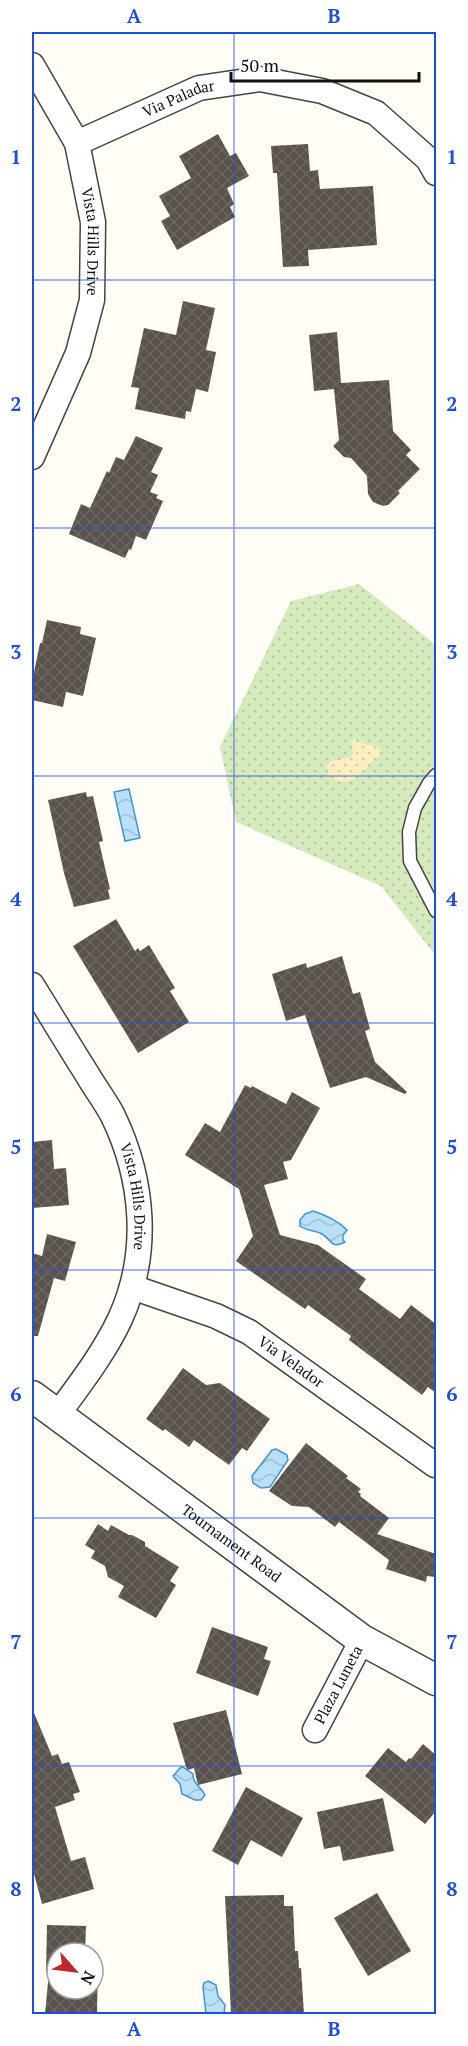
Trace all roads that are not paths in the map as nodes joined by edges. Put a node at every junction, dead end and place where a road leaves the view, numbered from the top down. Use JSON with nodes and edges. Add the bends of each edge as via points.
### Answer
{"nodes":[{"id":1,"x":32,"y":65,"type":"edge"},
{"id":2,"x":76,"y":143,"type":"junction"},
{"id":3,"x":436,"y":173,"type":"edge"},
{"id":4,"x":32,"y":457,"type":"edge"},
{"id":5,"x":436,"y":775,"type":"edge"},
{"id":6,"x":436,"y":911,"type":"edge"},
{"id":7,"x":32,"y":985,"type":"edge"},
{"id":8,"x":132,"y":1287,"type":"junction"},
{"id":9,"x":32,"y":1396,"type":"edge"},
{"id":10,"x":58,"y":1414,"type":"junction"},
{"id":11,"x":435,"y":1465,"type":"dead end"},
{"id":12,"x":362,"y":1640,"type":"junction"},
{"id":13,"x":436,"y":1680,"type":"edge"},
{"id":14,"x":315,"y":1730,"type":"dead end"}],
"edges":[{"from":1,"to":2,"type":"street","name":"Vista Hills Drive"},
{"from":2,"to":3,"type":"street","name":"Via Paladar","via":[[199,88],[260,79],[322,91],[376,113],[428,159]]},
{"from":2,"to":4,"type":"street","name":"Vista Hills Drive","via":[[93,222],[92,300],[78,353]]},
{"from":5,"to":6,"type":"lane","via":[[415,808],[409,832],[410,861]]},
{"from":7,"to":8,"type":"street","name":"Vista Hills Drive","via":[[113,1115],[131,1161],[141,1243]]},
{"from":8,"to":10,"type":"street","name":"Vista Hills Drive","via":[[101,1354]]},
{"from":8,"to":11,"type":"street","name":"Via Velador","via":[[216,1316],[249,1332]]},
{"from":9,"to":10,"type":"street","name":"Tournament Road"},
{"from":10,"to":12,"type":"street","name":"Tournament Road"},
{"from":12,"to":13,"type":"street","name":"Tournament Road"},
{"from":12,"to":14,"type":"street","name":"Plaza Luneta"}]}
